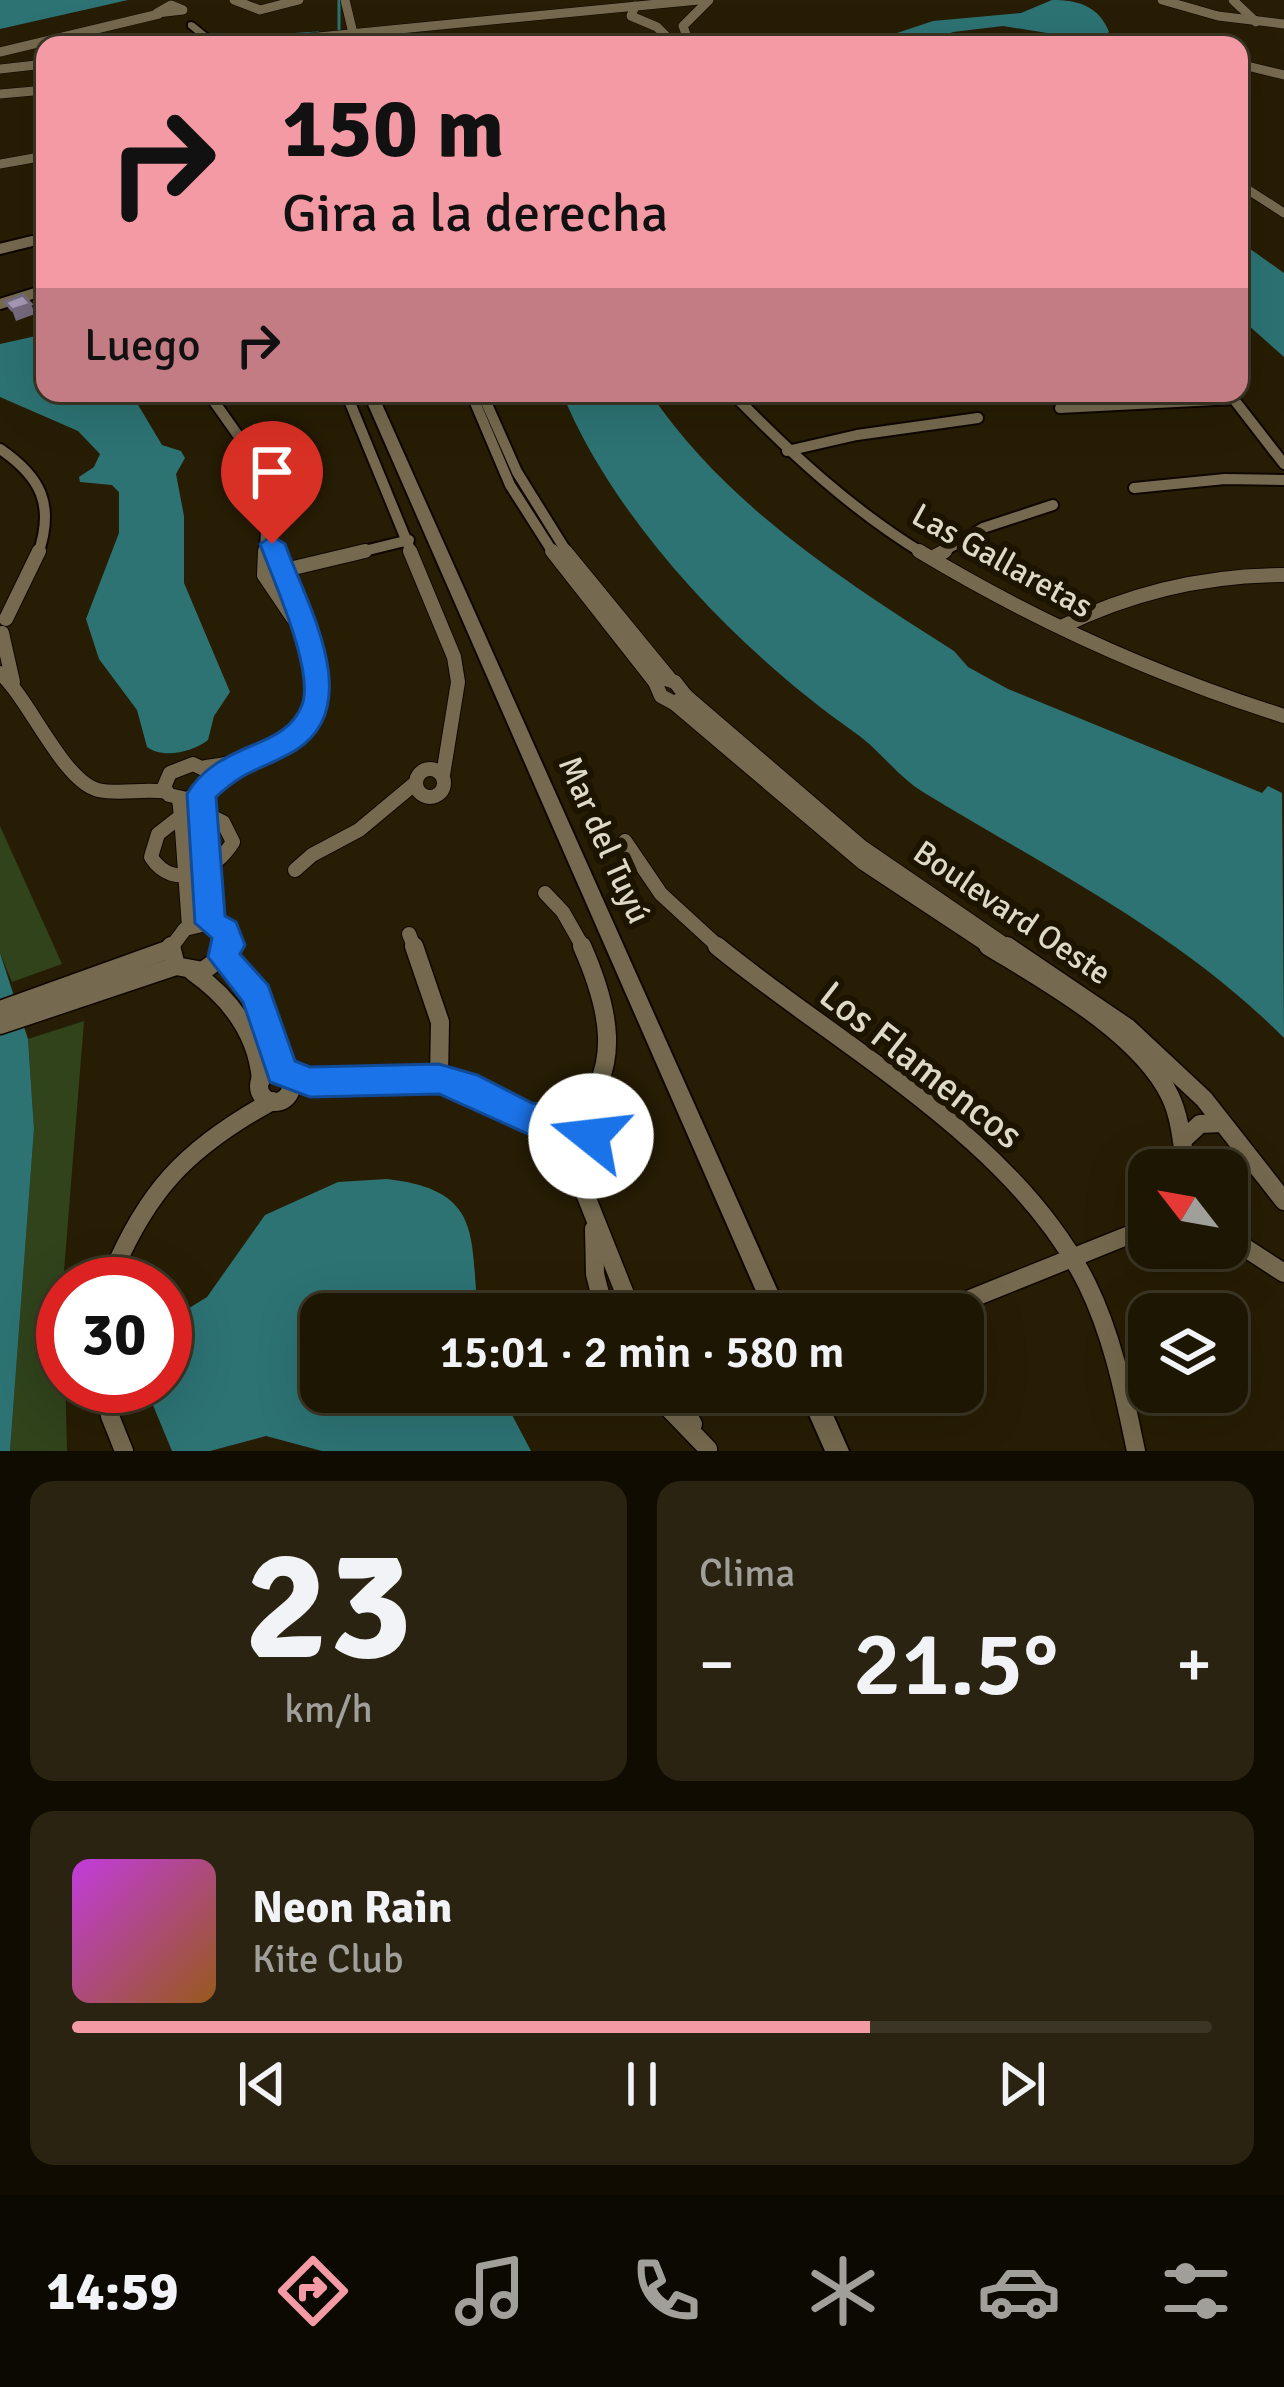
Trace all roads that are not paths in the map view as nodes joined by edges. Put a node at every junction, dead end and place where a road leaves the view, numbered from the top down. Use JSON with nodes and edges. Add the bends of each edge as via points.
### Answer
{"nodes":[{"id":1,"x":197,"y":0,"type":"edge"},
{"id":2,"x":234,"y":0,"type":"edge"},
{"id":3,"x":299,"y":0,"type":"edge"},
{"id":4,"x":345,"y":0,"type":"edge"},
{"id":5,"x":699,"y":0,"type":"edge"},
{"id":6,"x":709,"y":0,"type":"edge"},
{"id":7,"x":1162,"y":0,"type":"edge"},
{"id":8,"x":1233,"y":0,"type":"edge"},
{"id":9,"x":679,"y":2,"type":"edge"},
{"id":10,"x":183,"y":9,"type":"junction"},
{"id":11,"x":633,"y":11,"type":"junction"},
{"id":12,"x":159,"y":14,"type":"junction"},
{"id":13,"x":691,"y":14,"type":"junction"},
{"id":14,"x":171,"y":16,"type":"junction"},
{"id":15,"x":645,"y":21,"type":"junction"},
{"id":16,"x":1256,"y":22,"type":"junction"},
{"id":17,"x":196,"y":23,"type":"junction"},
{"id":18,"x":1284,"y":24,"type":"edge"},
{"id":19,"x":353,"y":33,"type":"junction"},
{"id":20,"x":67,"y":36,"type":"edge"},
{"id":21,"x":208,"y":36,"type":"edge"},
{"id":22,"x":324,"y":36,"type":"edge"},
{"id":23,"x":664,"y":36,"type":"edge"},
{"id":24,"x":686,"y":36,"type":"edge"},
{"id":25,"x":36,"y":43,"type":"edge"},
{"id":26,"x":0,"y":52,"type":"edge"},
{"id":27,"x":36,"y":64,"type":"edge"},
{"id":28,"x":1248,"y":66,"type":"edge"},
{"id":29,"x":0,"y":67,"type":"edge"},
{"id":30,"x":1284,"y":78,"type":"edge"},
{"id":31,"x":36,"y":91,"type":"edge"},
{"id":32,"x":0,"y":94,"type":"edge"},
{"id":33,"x":36,"y":158,"type":"edge"},
{"id":34,"x":0,"y":164,"type":"edge"},
{"id":35,"x":1248,"y":192,"type":"edge"},
{"id":36,"x":1284,"y":216,"type":"edge"},
{"id":37,"x":36,"y":240,"type":"edge"},
{"id":38,"x":0,"y":249,"type":"edge"},
{"id":39,"x":36,"y":293,"type":"edge"},
{"id":40,"x":0,"y":304,"type":"edge"},
{"id":41,"x":218,"y":402,"type":"edge"},
{"id":42,"x":350,"y":402,"type":"edge"},
{"id":43,"x":374,"y":402,"type":"edge"},
{"id":44,"x":476,"y":402,"type":"edge"},
{"id":45,"x":485,"y":402,"type":"edge"},
{"id":46,"x":740,"y":402,"type":"edge"},
{"id":47,"x":1146,"y":402,"type":"edge"},
{"id":48,"x":1237,"y":402,"type":"edge"},
{"id":49,"x":1060,"y":408,"type":"dead end"},
{"id":50,"x":978,"y":418,"type":"dead end"},
{"id":51,"x":498,"y":446,"type":"junction"},
{"id":52,"x":0,"y":448,"type":"edge"},
{"id":53,"x":788,"y":452,"type":"junction"},
{"id":54,"x":1284,"y":464,"type":"edge"},
{"id":55,"x":1284,"y":480,"type":"edge"},
{"id":56,"x":1134,"y":488,"type":"dead end"},
{"id":57,"x":1053,"y":505,"type":"dead end"},
{"id":58,"x":266,"y":526,"type":"junction"},
{"id":59,"x":410,"y":540,"type":"junction"},
{"id":60,"x":932,"y":558,"type":"junction"},
{"id":61,"x":283,"y":570,"type":"junction"},
{"id":62,"x":264,"y":575,"type":"junction"},
{"id":63,"x":1284,"y":575,"type":"edge"},
{"id":64,"x":2,"y":622,"type":"edge"},
{"id":65,"x":296,"y":622,"type":"junction"},
{"id":66,"x":1060,"y":627,"type":"junction"},
{"id":67,"x":7,"y":677,"type":"edge"},
{"id":68,"x":1284,"y":716,"type":"edge"},
{"id":69,"x":448,"y":732,"type":"junction"},
{"id":70,"x":443,"y":775,"type":"junction"},
{"id":71,"x":417,"y":779,"type":"junction"},
{"id":72,"x":206,"y":781,"type":"junction"},
{"id":73,"x":170,"y":789,"type":"junction"},
{"id":74,"x":431,"y":795,"type":"junction"},
{"id":75,"x":387,"y":809,"type":"junction"},
{"id":76,"x":205,"y":813,"type":"junction"},
{"id":77,"x":181,"y":816,"type":"junction"},
{"id":78,"x":625,"y":841,"type":"dead end"},
{"id":79,"x":296,"y":870,"type":"dead end"},
{"id":80,"x":206,"y":872,"type":"junction"},
{"id":81,"x":186,"y":878,"type":"junction"},
{"id":82,"x":544,"y":893,"type":"dead end"},
{"id":83,"x":210,"y":923,"type":"junction"},
{"id":84,"x":189,"y":926,"type":"junction"},
{"id":85,"x":409,"y":934,"type":"dead end"},
{"id":86,"x":224,"y":957,"type":"junction"},
{"id":87,"x":179,"y":962,"type":"junction"},
{"id":88,"x":1081,"y":1002,"type":"junction"},
{"id":89,"x":260,"y":1003,"type":"junction"},
{"id":90,"x":33,"y":1006,"type":"junction"},
{"id":91,"x":0,"y":1010,"type":"edge"},
{"id":92,"x":238,"y":1018,"type":"junction"},
{"id":93,"x":0,"y":1025,"type":"edge"},
{"id":94,"x":439,"y":1079,"type":"junction"},
{"id":95,"x":260,"y":1082,"type":"junction"},
{"id":96,"x":604,"y":1082,"type":"junction"},
{"id":97,"x":283,"y":1086,"type":"junction"},
{"id":98,"x":528,"y":1119,"type":"junction"},
{"id":99,"x":569,"y":1121,"type":"junction"},
{"id":100,"x":231,"y":1122,"type":"junction"},
{"id":101,"x":1221,"y":1123,"type":"junction"},
{"id":102,"x":1185,"y":1138,"type":"junction"},
{"id":103,"x":591,"y":1140,"type":"junction"},
{"id":104,"x":556,"y":1147,"type":"junction"},
{"id":105,"x":1185,"y":1149,"type":"edge"},
{"id":106,"x":584,"y":1191,"type":"junction"},
{"id":107,"x":1284,"y":1201,"type":"edge"},
{"id":108,"x":594,"y":1218,"type":"junction"},
{"id":109,"x":1128,"y":1235,"type":"edge"},
{"id":110,"x":1248,"y":1248,"type":"edge"},
{"id":111,"x":118,"y":1257,"type":"edge"},
{"id":112,"x":1071,"y":1257,"type":"junction"},
{"id":113,"x":1282,"y":1268,"type":"edge"},
{"id":114,"x":619,"y":1285,"type":"junction"},
{"id":115,"x":599,"y":1293,"type":"edge"},
{"id":116,"x":601,"y":1293,"type":"edge"},
{"id":117,"x":623,"y":1293,"type":"edge"},
{"id":118,"x":768,"y":1293,"type":"edge"},
{"id":119,"x":984,"y":1293,"type":"edge"},
{"id":120,"x":110,"y":1413,"type":"edge"},
{"id":121,"x":673,"y":1413,"type":"edge"},
{"id":122,"x":687,"y":1413,"type":"edge"},
{"id":123,"x":820,"y":1413,"type":"edge"},
{"id":124,"x":709,"y":1450,"type":"edge"},
{"id":125,"x":124,"y":1451,"type":"edge"},
{"id":126,"x":837,"y":1451,"type":"edge"},
{"id":127,"x":1136,"y":1451,"type":"edge"}],
"edges":[{"from":1,"to":10,"type":"street"},
{"from":2,"to":3,"type":"street","via":[[260,10]]},
{"from":4,"to":19,"type":"street"},
{"from":5,"to":9,"type":"street"},
{"from":6,"to":13,"type":"street"},
{"from":7,"to":16,"type":"street"},
{"from":8,"to":16,"type":"street"},
{"from":9,"to":11,"type":"street"},
{"from":9,"to":13,"type":"street"},
{"from":10,"to":12,"type":"street","via":[[163,6]]},
{"from":10,"to":14,"type":"street"},
{"from":10,"to":17,"type":"street"},
{"from":11,"to":15,"type":"street"},
{"from":11,"to":19,"type":"street"},
{"from":12,"to":14,"type":"street"},
{"from":12,"to":20,"type":"street"},
{"from":13,"to":15,"type":"street"},
{"from":13,"to":24,"type":"street"},
{"from":14,"to":17,"type":"street"},
{"from":15,"to":23,"type":"street"},
{"from":16,"to":18,"type":"street"},
{"from":17,"to":21,"type":"street"},
{"from":19,"to":22,"type":"street"},
{"from":25,"to":26,"type":"street"},
{"from":27,"to":29,"type":"street"},
{"from":28,"to":30,"type":"street"},
{"from":31,"to":32,"type":"street"},
{"from":33,"to":34,"type":"street"},
{"from":35,"to":36,"type":"street"},
{"from":37,"to":38,"type":"street"},
{"from":39,"to":40,"type":"street"},
{"from":41,"to":58,"type":"street","via":[[242,441]]},
{"from":42,"to":59,"type":"street"},
{"from":43,"to":118,"type":"street","name":"Mar del Tuyú"},
{"from":44,"to":51,"type":"street"},
{"from":45,"to":51,"type":"street"},
{"from":46,"to":53,"type":"street","name":"Las Gallaretas"},
{"from":47,"to":49,"type":"street"},
{"from":48,"to":54,"type":"street"},
{"from":50,"to":53,"type":"street"},
{"from":51,"to":88,"type":"street","name":"Boulevard Oeste","via":[[544,531],[662,680],[657,693],[680,699],[896,879]]},
{"from":52,"to":64,"type":"street","via":[[32,470],[48,510],[44,544]]},
{"from":53,"to":60,"type":"street","name":"Las Gallaretas"},
{"from":55,"to":56,"type":"street"},
{"from":57,"to":60,"type":"street","via":[[983,528]]},
{"from":58,"to":61,"type":"street"},
{"from":58,"to":62,"type":"street"},
{"from":59,"to":61,"type":"street"},
{"from":59,"to":69,"type":"street","via":[[458,670]]},
{"from":60,"to":66,"type":"street","name":"Las Gallaretas"},
{"from":61,"to":62,"type":"street"},
{"from":61,"to":65,"type":"street"},
{"from":62,"to":65,"type":"street"},
{"from":63,"to":66,"type":"street","via":[[1145,592]]},
{"from":64,"to":67,"type":"street"},
{"from":65,"to":72,"type":"street","via":[[314,664],[318,703],[285,743]]},
{"from":66,"to":68,"type":"street","name":"Las Gallaretas"},
{"from":67,"to":73,"type":"street","via":[[46,723],[75,779],[98,790]]},
{"from":69,"to":70,"type":"street"},
{"from":69,"to":71,"type":"street"},
{"from":70,"to":71,"type":"street"},
{"from":70,"to":74,"type":"street","via":[[443,789]]},
{"from":71,"to":74,"type":"street","via":[[417,792]]},
{"from":71,"to":75,"type":"street"},
{"from":72,"to":73,"type":"street"},
{"from":72,"to":73,"type":"street","via":[[185,764]]},
{"from":72,"to":76,"type":"street"},
{"from":73,"to":77,"type":"street"},
{"from":74,"to":75,"type":"street"},
{"from":75,"to":79,"type":"street"},
{"from":76,"to":77,"type":"street"},
{"from":76,"to":80,"type":"street"},
{"from":76,"to":80,"type":"street","via":[[223,822],[233,842]]},
{"from":77,"to":81,"type":"street"},
{"from":77,"to":81,"type":"street","via":[[158,834],[151,857]]},
{"from":78,"to":112,"type":"street","name":"Los Flamencos","via":[[653,886],[726,952],[998,1162]]},
{"from":80,"to":81,"type":"street"},
{"from":80,"to":83,"type":"street"},
{"from":81,"to":84,"type":"street"},
{"from":82,"to":96,"type":"street","via":[[565,911],[601,998]]},
{"from":83,"to":84,"type":"street"},
{"from":83,"to":86,"type":"street","via":[[229,937]]},
{"from":84,"to":87,"type":"street","via":[[176,936]]},
{"from":85,"to":94,"type":"street","via":[[444,1026]]},
{"from":86,"to":87,"type":"street","via":[[212,967]]},
{"from":86,"to":89,"type":"street"},
{"from":87,"to":90,"type":"street"},
{"from":87,"to":92,"type":"street"},
{"from":88,"to":101,"type":"street","name":"Boulevard Oeste","via":[[1179,1073]]},
{"from":88,"to":102,"type":"street","name":"Boulevard Oeste","via":[[1147,1063]]},
{"from":89,"to":92,"type":"street"},
{"from":89,"to":97,"type":"street"},
{"from":90,"to":91,"type":"street"},
{"from":90,"to":93,"type":"street"},
{"from":92,"to":95,"type":"street","via":[[254,1043]]},
{"from":94,"to":97,"type":"street"},
{"from":94,"to":98,"type":"street"},
{"from":95,"to":97,"type":"street"},
{"from":95,"to":97,"type":"street","via":[[260,1094]]},
{"from":95,"to":100,"type":"street"},
{"from":96,"to":99,"type":"street","via":[[590,1107]]},
{"from":96,"to":103,"type":"street"},
{"from":97,"to":100,"type":"street"},
{"from":98,"to":99,"type":"street"},
{"from":98,"to":104,"type":"street"},
{"from":99,"to":103,"type":"street","via":[[583,1123]]},
{"from":99,"to":104,"type":"street","via":[[554,1132]]},
{"from":100,"to":111,"type":"street","via":[[164,1179]]},
{"from":101,"to":102,"type":"street","via":[[1192,1126]]},
{"from":101,"to":107,"type":"street","name":"Boulevard Oeste"},
{"from":102,"to":105,"type":"street","name":"Boulevard Oeste"},
{"from":103,"to":104,"type":"street","via":[[576,1155]]},
{"from":103,"to":106,"type":"street"},
{"from":104,"to":106,"type":"street"},
{"from":106,"to":108,"type":"street"},
{"from":108,"to":114,"type":"street"},
{"from":108,"to":115,"type":"street"},
{"from":109,"to":112,"type":"street"},
{"from":110,"to":113,"type":"street"},
{"from":112,"to":119,"type":"street"},
{"from":112,"to":127,"type":"street","name":"Los Flamencos","via":[[1110,1334]]},
{"from":114,"to":116,"type":"street"},
{"from":114,"to":117,"type":"street"},
{"from":120,"to":125,"type":"street"},
{"from":121,"to":124,"type":"street"},
{"from":122,"to":124,"type":"street"},
{"from":123,"to":126,"type":"street"}]}
